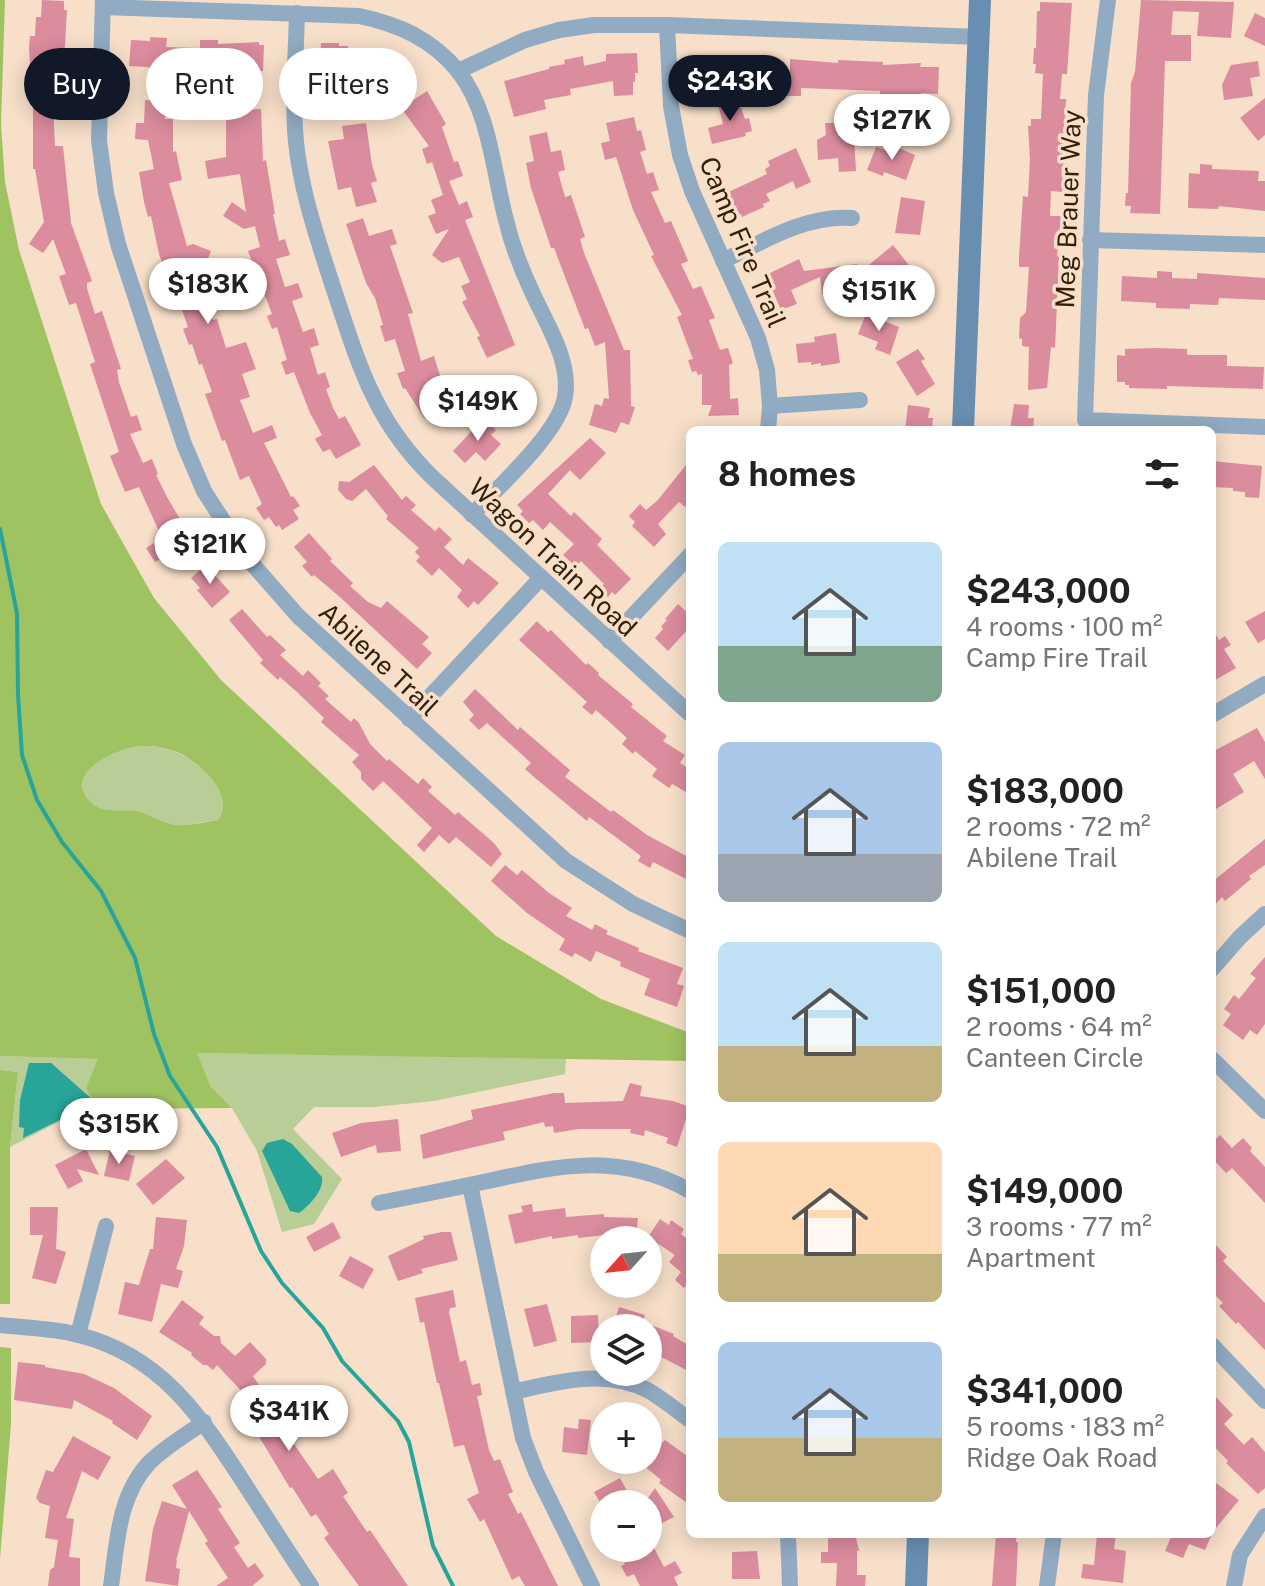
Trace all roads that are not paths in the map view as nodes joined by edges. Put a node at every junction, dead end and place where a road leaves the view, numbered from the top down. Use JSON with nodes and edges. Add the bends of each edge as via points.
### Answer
{"nodes":[{"id":1,"x":980,"y":0,"type":"edge"},
{"id":2,"x":1108,"y":0,"type":"edge"},
{"id":3,"x":103,"y":3,"type":"edge"},
{"id":4,"x":297,"y":13,"type":"junction"},
{"id":5,"x":667,"y":25,"type":"junction"},
{"id":6,"x":978,"y":37,"type":"junction"},
{"id":7,"x":458,"y":71,"type":"junction"},
{"id":8,"x":852,"y":218,"type":"dead end"},
{"id":9,"x":1090,"y":240,"type":"junction"},
{"id":10,"x":1265,"y":245,"type":"edge"},
{"id":11,"x":723,"y":261,"type":"junction"},
{"id":12,"x":860,"y":400,"type":"dead end"},
{"id":13,"x":770,"y":406,"type":"junction"},
{"id":14,"x":768,"y":426,"type":"edge"},
{"id":15,"x":963,"y":426,"type":"edge"},
{"id":16,"x":1265,"y":427,"type":"edge"},
{"id":17,"x":472,"y":515,"type":"junction"},
{"id":18,"x":686,"y":559,"type":"edge"},
{"id":19,"x":540,"y":579,"type":"junction"},
{"id":20,"x":609,"y":641,"type":"junction"},
{"id":21,"x":1265,"y":684,"type":"edge"},
{"id":22,"x":686,"y":710,"type":"edge"},
{"id":23,"x":1216,"y":713,"type":"edge"},
{"id":24,"x":409,"y":719,"type":"junction"},
{"id":25,"x":1265,"y":914,"type":"edge"},
{"id":26,"x":686,"y":929,"type":"edge"},
{"id":27,"x":1216,"y":964,"type":"edge"},
{"id":28,"x":1216,"y":1063,"type":"edge"},
{"id":29,"x":1265,"y":1111,"type":"edge"},
{"id":30,"x":470,"y":1185,"type":"junction"},
{"id":31,"x":686,"y":1189,"type":"edge"},
{"id":32,"x":379,"y":1203,"type":"dead end"},
{"id":33,"x":106,"y":1226,"type":"dead end"},
{"id":34,"x":0,"y":1325,"type":"edge"},
{"id":35,"x":78,"y":1335,"type":"junction"},
{"id":36,"x":1216,"y":1349,"type":"edge"},
{"id":37,"x":513,"y":1392,"type":"junction"},
{"id":38,"x":1265,"y":1401,"type":"edge"},
{"id":39,"x":686,"y":1417,"type":"edge"},
{"id":40,"x":204,"y":1422,"type":"junction"},
{"id":41,"x":1265,"y":1516,"type":"edge"},
{"id":42,"x":788,"y":1538,"type":"edge"},
{"id":43,"x":918,"y":1538,"type":"edge"},
{"id":44,"x":1053,"y":1538,"type":"edge"},
{"id":45,"x":111,"y":1586,"type":"edge"},
{"id":46,"x":311,"y":1586,"type":"edge"},
{"id":47,"x":592,"y":1586,"type":"edge"},
{"id":48,"x":790,"y":1586,"type":"edge"},
{"id":49,"x":916,"y":1586,"type":"edge"},
{"id":50,"x":1047,"y":1586,"type":"edge"},
{"id":51,"x":1234,"y":1586,"type":"edge"}],
"edges":[{"from":1,"to":6,"type":"street"},
{"from":2,"to":9,"type":"street","name":"Meg Brauer Way","via":[[1096,95]]},
{"from":3,"to":4,"type":"street"},
{"from":3,"to":24,"type":"street","name":"Abilene Trail","via":[[99,140],[111,220],[194,468],[232,537],[263,579]]},
{"from":4,"to":7,"type":"street","via":[[359,16],[395,25]]},
{"from":4,"to":17,"type":"street","name":"Wagon Train Road","via":[[295,122],[302,182],[361,370],[394,435]]},
{"from":5,"to":6,"type":"street"},
{"from":5,"to":7,"type":"street","via":[[559,30],[508,46]]},
{"from":5,"to":11,"type":"street","name":"Camp Fire Trail","via":[[671,106],[680,155]]},
{"from":6,"to":15,"type":"street"},
{"from":7,"to":17,"type":"street","via":[[477,106],[511,239],[558,348],[566,386],[561,410],[546,435]]},
{"from":8,"to":11,"type":"street","via":[[815,220]]},
{"from":9,"to":10,"type":"street"},
{"from":9,"to":16,"type":"street","name":"Meg Brauer Way","via":[[1085,420]]},
{"from":11,"to":13,"type":"street","name":"Camp Fire Trail","via":[[758,338]]},
{"from":12,"to":13,"type":"street"},
{"from":13,"to":14,"type":"street","name":"Camp Fire Trail"},
{"from":17,"to":19,"type":"street","name":"Wagon Train Road"},
{"from":18,"to":20,"type":"street"},
{"from":19,"to":20,"type":"street","name":"Wagon Train Road"},
{"from":19,"to":24,"type":"street"},
{"from":20,"to":22,"type":"street","name":"Wagon Train Road"},
{"from":21,"to":23,"type":"street"},
{"from":24,"to":26,"type":"street","name":"Abilene Trail","via":[[566,861],[633,904]]},
{"from":25,"to":27,"type":"street"},
{"from":28,"to":29,"type":"street"},
{"from":30,"to":31,"type":"street","via":[[594,1164],[630,1168]]},
{"from":30,"to":32,"type":"street"},
{"from":30,"to":37,"type":"street"},
{"from":33,"to":35,"type":"street"},
{"from":34,"to":35,"type":"street"},
{"from":35,"to":40,"type":"street","via":[[152,1371]]},
{"from":36,"to":38,"type":"street"},
{"from":37,"to":39,"type":"street","via":[[603,1378],[648,1391]]},
{"from":37,"to":47,"type":"street","via":[[532,1464]]},
{"from":40,"to":45,"type":"street","via":[[157,1455],[132,1487],[121,1515]]},
{"from":40,"to":46,"type":"street"},
{"from":41,"to":51,"type":"street","via":[[1240,1555]]},
{"from":42,"to":48,"type":"street"},
{"from":43,"to":49,"type":"street"},
{"from":44,"to":50,"type":"street"}]}
